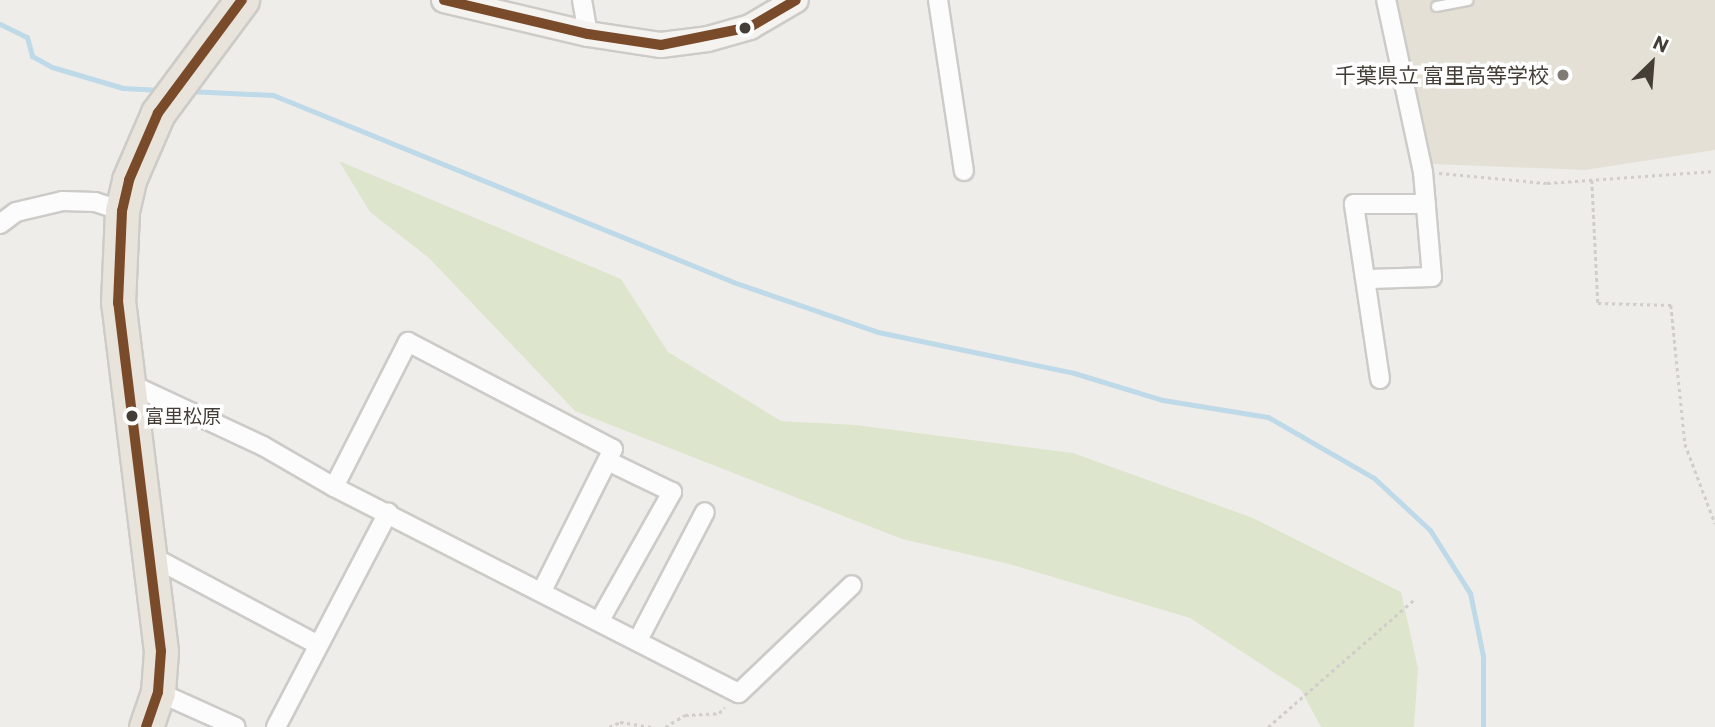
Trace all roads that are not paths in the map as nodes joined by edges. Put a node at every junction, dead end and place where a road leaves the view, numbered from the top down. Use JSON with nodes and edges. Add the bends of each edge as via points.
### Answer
{"nodes":[{"id":1,"x":242,"y":0,"type":"edge"},
{"id":2,"x":444,"y":0,"type":"edge"},
{"id":3,"x":582,"y":0,"type":"edge"},
{"id":4,"x":796,"y":0,"type":"edge"},
{"id":5,"x":938,"y":0,"type":"edge"},
{"id":6,"x":1386,"y":0,"type":"edge"},
{"id":7,"x":1468,"y":0,"type":"edge"},
{"id":8,"x":1436,"y":6,"type":"dead end"},
{"id":9,"x":588,"y":34,"type":"junction"},
{"id":10,"x":964,"y":171,"type":"dead end"},
{"id":11,"x":1426,"y":204,"type":"junction"},
{"id":12,"x":122,"y":211,"type":"junction"},
{"id":13,"x":0,"y":224,"type":"edge"},
{"id":14,"x":1369,"y":279,"type":"junction"},
{"id":15,"x":1380,"y":379,"type":"dead end"},
{"id":16,"x":128,"y":383,"type":"junction"},
{"id":17,"x":608,"y":461,"type":"junction"},
{"id":18,"x":334,"y":487,"type":"junction"},
{"id":19,"x":705,"y":512,"type":"dead end"},
{"id":20,"x":388,"y":513,"type":"junction"},
{"id":21,"x":149,"y":555,"type":"junction"},
{"id":22,"x":852,"y":585,"type":"dead end"},
{"id":23,"x":542,"y":591,"type":"junction"},
{"id":24,"x":600,"y":620,"type":"junction"},
{"id":25,"x":638,"y":640,"type":"junction"},
{"id":26,"x":318,"y":646,"type":"junction"},
{"id":27,"x":158,"y":692,"type":"junction"},
{"id":28,"x":146,"y":727,"type":"edge"},
{"id":29,"x":236,"y":727,"type":"edge"},
{"id":30,"x":276,"y":727,"type":"edge"}],
"edges":[{"from":1,"to":12,"type":"highway","via":[[158,113],[129,180]]},
{"from":2,"to":9,"type":"street"},
{"from":3,"to":9,"type":"street"},
{"from":4,"to":9,"type":"street","via":[[750,27],[708,39],[662,45]]},
{"from":5,"to":10,"type":"street"},
{"from":6,"to":11,"type":"street"},
{"from":7,"to":8,"type":"lane"},
{"from":11,"to":14,"type":"street","via":[[1432,276]]},
{"from":11,"to":14,"type":"street","via":[[1354,204]]},
{"from":12,"to":13,"type":"street","via":[[95,202],[63,201],[16,212]]},
{"from":12,"to":16,"type":"highway","via":[[118,303]]},
{"from":14,"to":15,"type":"street"},
{"from":16,"to":18,"type":"street","via":[[263,446]]},
{"from":16,"to":21,"type":"highway"},
{"from":17,"to":18,"type":"street","via":[[613,449],[408,342]]},
{"from":17,"to":23,"type":"street"},
{"from":17,"to":24,"type":"street","via":[[671,492]]},
{"from":18,"to":20,"type":"street"},
{"from":19,"to":25,"type":"street"},
{"from":20,"to":23,"type":"street"},
{"from":20,"to":26,"type":"street"},
{"from":21,"to":26,"type":"street"},
{"from":21,"to":27,"type":"highway","via":[[160,651]]},
{"from":22,"to":25,"type":"street","via":[[739,693]]},
{"from":23,"to":24,"type":"street"},
{"from":24,"to":25,"type":"street"},
{"from":26,"to":30,"type":"street"},
{"from":27,"to":28,"type":"highway"},
{"from":27,"to":29,"type":"street"}]}
